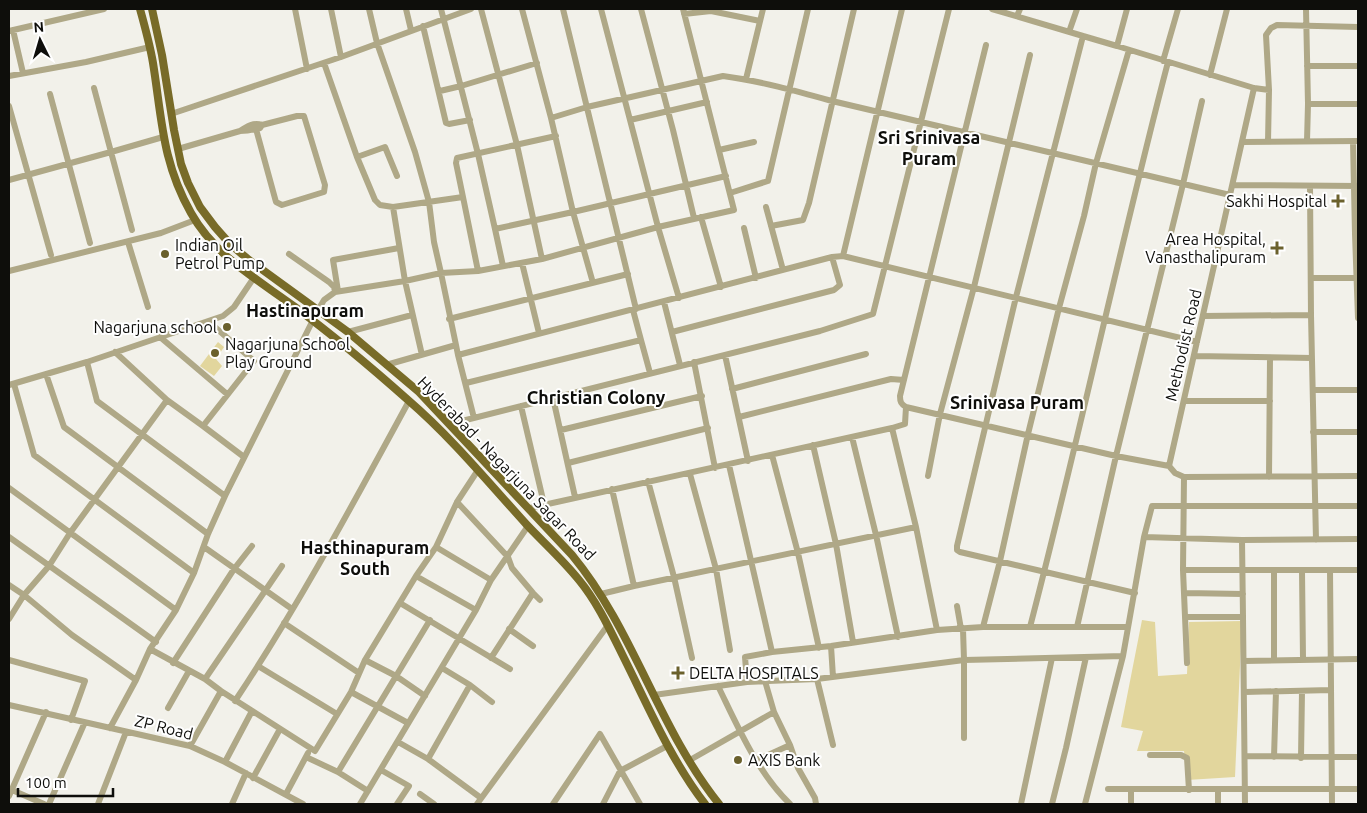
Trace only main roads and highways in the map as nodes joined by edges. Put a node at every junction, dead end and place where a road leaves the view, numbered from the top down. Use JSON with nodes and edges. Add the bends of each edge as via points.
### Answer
{"nodes":[{"id":1,"x":140,"y":9,"type":"edge"},
{"id":2,"x":152,"y":9,"type":"edge"},
{"id":3,"x":705,"y":804,"type":"edge"},
{"id":4,"x":719,"y":804,"type":"edge"}],
"edges":[{"from":1,"to":3,"type":"main road","name":"Hyderabad - Nagarjuna Sagar Road","via":[[150,48],[170,168],[195,220],[222,253],[312,321],[409,401],[450,440],[581,583],[608,625],[667,746]]},
{"from":2,"to":4,"type":"main road","name":"Hyderabad - Nagarjuna Sagar Road","via":[[178,149],[188,183],[200,207],[230,244],[348,332],[419,392],[572,554],[602,594],[690,760]]}]}
